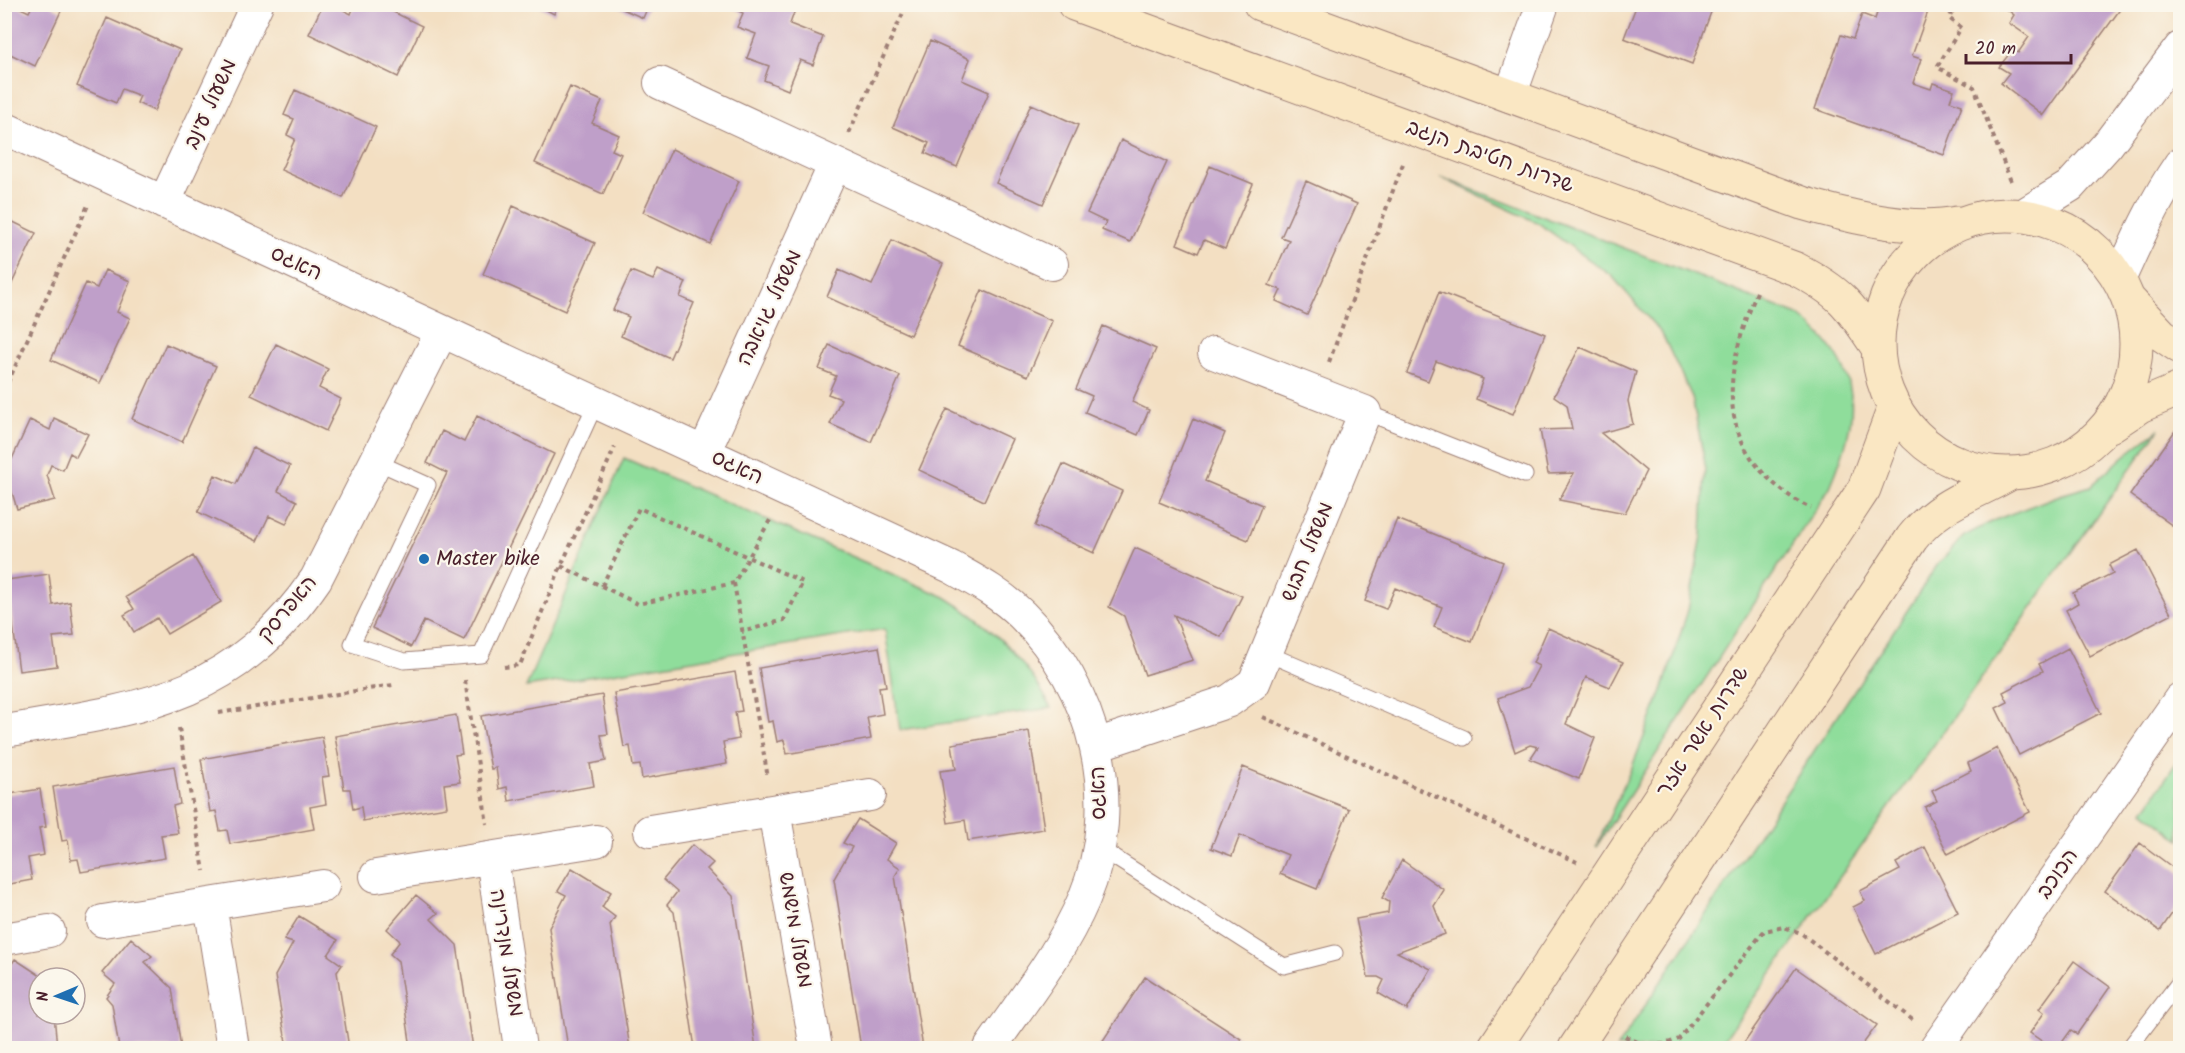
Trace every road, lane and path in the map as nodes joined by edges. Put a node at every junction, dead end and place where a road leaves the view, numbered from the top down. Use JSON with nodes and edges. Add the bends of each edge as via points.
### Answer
{"nodes":[{"id":1,"x":257,"y":4,"type":"edge"},
{"id":2,"x":907,"y":4,"type":"edge"},
{"id":3,"x":1074,"y":4,"type":"edge"},
{"id":4,"x":1260,"y":4,"type":"edge"},
{"id":5,"x":1543,"y":4,"type":"edge"},
{"id":6,"x":1957,"y":4,"type":"edge"},
{"id":7,"x":2181,"y":48,"type":"edge"},
{"id":8,"x":660,"y":83,"type":"dead end"},
{"id":9,"x":1510,"y":96,"type":"junction"},
{"id":10,"x":4,"y":128,"type":"edge"},
{"id":11,"x":1416,"y":129,"type":"junction"},
{"id":12,"x":835,"y":164,"type":"junction"},
{"id":13,"x":2181,"y":164,"type":"edge"},
{"id":14,"x":103,"y":174,"type":"junction"},
{"id":15,"x":165,"y":203,"type":"junction"},
{"id":16,"x":2024,"y":215,"type":"junction"},
{"id":17,"x":1962,"y":222,"type":"junction"},
{"id":18,"x":1772,"y":260,"type":"junction"},
{"id":19,"x":1052,"y":264,"type":"dead end"},
{"id":20,"x":2123,"y":290,"type":"junction"},
{"id":21,"x":442,"y":331,"type":"junction"},
{"id":22,"x":2181,"y":347,"type":"edge"},
{"id":23,"x":1878,"y":348,"type":"junction"},
{"id":24,"x":1214,"y":353,"type":"dead end"},
{"id":25,"x":2181,"y":388,"type":"edge"},
{"id":26,"x":4,"y":391,"type":"edge"},
{"id":27,"x":1318,"y":393,"type":"junction"},
{"id":28,"x":596,"y":403,"type":"junction"},
{"id":29,"x":1894,"y":408,"type":"junction"},
{"id":30,"x":1365,"y":412,"type":"junction"},
{"id":31,"x":628,"y":418,"type":"junction"},
{"id":32,"x":2101,"y":432,"type":"junction"},
{"id":33,"x":704,"y":453,"type":"junction"},
{"id":34,"x":377,"y":462,"type":"junction"},
{"id":35,"x":2011,"y":473,"type":"junction"},
{"id":36,"x":1526,"y":475,"type":"dead end"},
{"id":37,"x":786,"y":490,"type":"junction"},
{"id":38,"x":1841,"y":523,"type":"junction"},
{"id":39,"x":749,"y":558,"type":"junction"},
{"id":40,"x":561,"y":566,"type":"junction"},
{"id":41,"x":734,"y":583,"type":"junction"},
{"id":42,"x":602,"y":586,"type":"junction"},
{"id":43,"x":742,"y":632,"type":"junction"},
{"id":44,"x":1266,"y":653,"type":"junction"},
{"id":45,"x":498,"y":668,"type":"dead end"},
{"id":46,"x":464,"y":674,"type":"dead end"},
{"id":47,"x":395,"y":685,"type":"dead end"},
{"id":48,"x":174,"y":696,"type":"junction"},
{"id":49,"x":2181,"y":699,"type":"edge"},
{"id":50,"x":1229,"y":701,"type":"junction"},
{"id":51,"x":212,"y":714,"type":"dead end"},
{"id":52,"x":4,"y":731,"type":"edge"},
{"id":53,"x":1464,"y":738,"type":"dead end"},
{"id":54,"x":1096,"y":745,"type":"junction"},
{"id":55,"x":870,"y":795,"type":"dead end"},
{"id":56,"x":774,"y":811,"type":"junction"},
{"id":57,"x":650,"y":831,"type":"dead end"},
{"id":58,"x":596,"y":841,"type":"dead end"},
{"id":59,"x":1098,"y":847,"type":"junction"},
{"id":60,"x":492,"y":858,"type":"junction"},
{"id":61,"x":376,"y":876,"type":"dead end"},
{"id":62,"x":1608,"y":876,"type":"junction"},
{"id":63,"x":323,"y":886,"type":"dead end"},
{"id":64,"x":210,"y":904,"type":"junction"},
{"id":65,"x":103,"y":921,"type":"dead end"},
{"id":66,"x":49,"y":931,"type":"dead end"},
{"id":67,"x":4,"y":939,"type":"edge"},
{"id":68,"x":1335,"y":953,"type":"dead end"},
{"id":69,"x":2181,"y":981,"type":"edge"},
{"id":70,"x":1595,"y":1018,"type":"junction"},
{"id":71,"x":1942,"y":1046,"type":"edge"},
{"id":72,"x":233,"y":1048,"type":"edge"},
{"id":73,"x":520,"y":1048,"type":"edge"},
{"id":74,"x":816,"y":1048,"type":"edge"},
{"id":75,"x":990,"y":1048,"type":"edge"},
{"id":76,"x":1494,"y":1048,"type":"edge"},
{"id":77,"x":1575,"y":1048,"type":"edge"},
{"id":78,"x":2129,"y":1048,"type":"edge"}],
"edges":[{"from":1,"to":15,"type":"street","name":"משעול עינב"},
{"from":2,"to":12,"type":"path"},
{"from":3,"to":11,"type":"street","name":"שדרות חטיבת הנגב"},
{"from":4,"to":9,"type":"street"},
{"from":5,"to":9,"type":"street"},
{"from":6,"to":16,"type":"path","via":[[1949,18],[1961,28],[1937,67],[1974,87]]},
{"from":7,"to":16,"type":"street","via":[[2108,144],[2070,186]]},
{"from":8,"to":12,"type":"street"},
{"from":9,"to":17,"type":"street","via":[[1821,209],[1893,222],[1945,226]]},
{"from":10,"to":14,"type":"street","name":"האגס"},
{"from":11,"to":18,"type":"street","name":"שדרות חטיבת הנגב"},
{"from":11,"to":27,"type":"path"},
{"from":12,"to":19,"type":"street"},
{"from":12,"to":33,"type":"street","name":"משעול גויאבה"},
{"from":13,"to":20,"type":"street","via":[[2148,218]]},
{"from":14,"to":15,"type":"street","name":"האגס"},
{"from":14,"to":26,"type":"path"},
{"from":15,"to":21,"type":"street","name":"האגס"},
{"from":16,"to":17,"type":"street","via":[[2002,214]]},
{"from":16,"to":20,"type":"street","via":[[2062,227],[2095,249]]},
{"from":17,"to":23,"type":"street","via":[[1927,242],[1900,271],[1883,307]]},
{"from":18,"to":23,"type":"street","name":"שדרות חטיבת הנגב","via":[[1835,292],[1858,316]]},
{"from":18,"to":38,"type":"path","via":[[1735,355],[1732,412],[1753,463],[1805,506]]},
{"from":20,"to":22,"type":"street","via":[[2162,335]]},
{"from":20,"to":32,"type":"street","via":[[2134,318],[2135,360],[2124,400]]},
{"from":21,"to":28,"type":"street","name":"האגס"},
{"from":21,"to":34,"type":"street","name":"האפרסק"},
{"from":23,"to":29,"type":"street"},
{"from":24,"to":27,"type":"street"},
{"from":25,"to":32,"type":"street","via":[[2140,406]]},
{"from":27,"to":30,"type":"street"},
{"from":28,"to":31,"type":"street","name":"האגס"},
{"from":28,"to":34,"type":"lane","via":[[481,655],[404,661],[352,644],[429,485]]},
{"from":29,"to":35,"type":"street","via":[[1919,438],[1952,461],[1990,472]]},
{"from":29,"to":38,"type":"street","name":"שדרות אשר אזר","via":[[1869,479]]},
{"from":30,"to":36,"type":"lane"},
{"from":30,"to":44,"type":"street","name":"משעול חבוש"},
{"from":31,"to":33,"type":"street","name":"האגס"},
{"from":31,"to":40,"type":"path"},
{"from":32,"to":35,"type":"street","via":[[2070,457],[2032,471]]},
{"from":33,"to":37,"type":"street","name":"האגס"},
{"from":34,"to":48,"type":"street","name":"האפרסק","via":[[316,579],[282,624],[240,660]]},
{"from":35,"to":70,"type":"street","via":[[1949,505],[1912,538]]},
{"from":37,"to":39,"type":"path"},
{"from":37,"to":54,"type":"street","name":"האגס","via":[[951,567],[988,587],[1022,614],[1050,645],[1073,681]]},
{"from":38,"to":62,"type":"street","name":"שדרות אשר אזר"},
{"from":39,"to":41,"type":"path"},
{"from":39,"to":42,"type":"path","via":[[639,508]]},
{"from":39,"to":43,"type":"path","via":[[802,582],[784,621]]},
{"from":40,"to":42,"type":"path"},
{"from":40,"to":45,"type":"path","via":[[520,664]]},
{"from":41,"to":42,"type":"path","via":[[638,604]]},
{"from":41,"to":43,"type":"path"},
{"from":43,"to":56,"type":"path"},
{"from":44,"to":50,"type":"street","name":"משעול חבוש","via":[[1254,683]]},
{"from":44,"to":53,"type":"lane"},
{"from":46,"to":60,"type":"path"},
{"from":47,"to":51,"type":"path"},
{"from":48,"to":52,"type":"street","name":"האפרסק","via":[[132,709]]},
{"from":48,"to":64,"type":"path"},
{"from":49,"to":71,"type":"street","name":"הכוכב"},
{"from":50,"to":54,"type":"street","name":"משעול חבוש"},
{"from":50,"to":62,"type":"path"},
{"from":54,"to":59,"type":"street","name":"האגס","via":[[1102,807]]},
{"from":55,"to":56,"type":"street"},
{"from":56,"to":57,"type":"street"},
{"from":56,"to":74,"type":"street","name":"משעול מישמש"},
{"from":58,"to":60,"type":"street"},
{"from":59,"to":68,"type":"lane","via":[[1284,966]]},
{"from":59,"to":75,"type":"street","name":"האגס","via":[[1085,897],[1062,943]]},
{"from":60,"to":61,"type":"street"},
{"from":60,"to":73,"type":"street","name":"משעול מנדרינה"},
{"from":62,"to":76,"type":"street","name":"שדרות אשר אזר"},
{"from":63,"to":64,"type":"street"},
{"from":64,"to":65,"type":"street"},
{"from":64,"to":72,"type":"street"},
{"from":66,"to":67,"type":"street"},
{"from":69,"to":78,"type":"lane"},
{"from":70,"to":71,"type":"path","via":[[1638,1043],[1661,1046],[1679,1039],[1764,931],[1784,927],[1801,933]]},
{"from":70,"to":77,"type":"street"}]}
